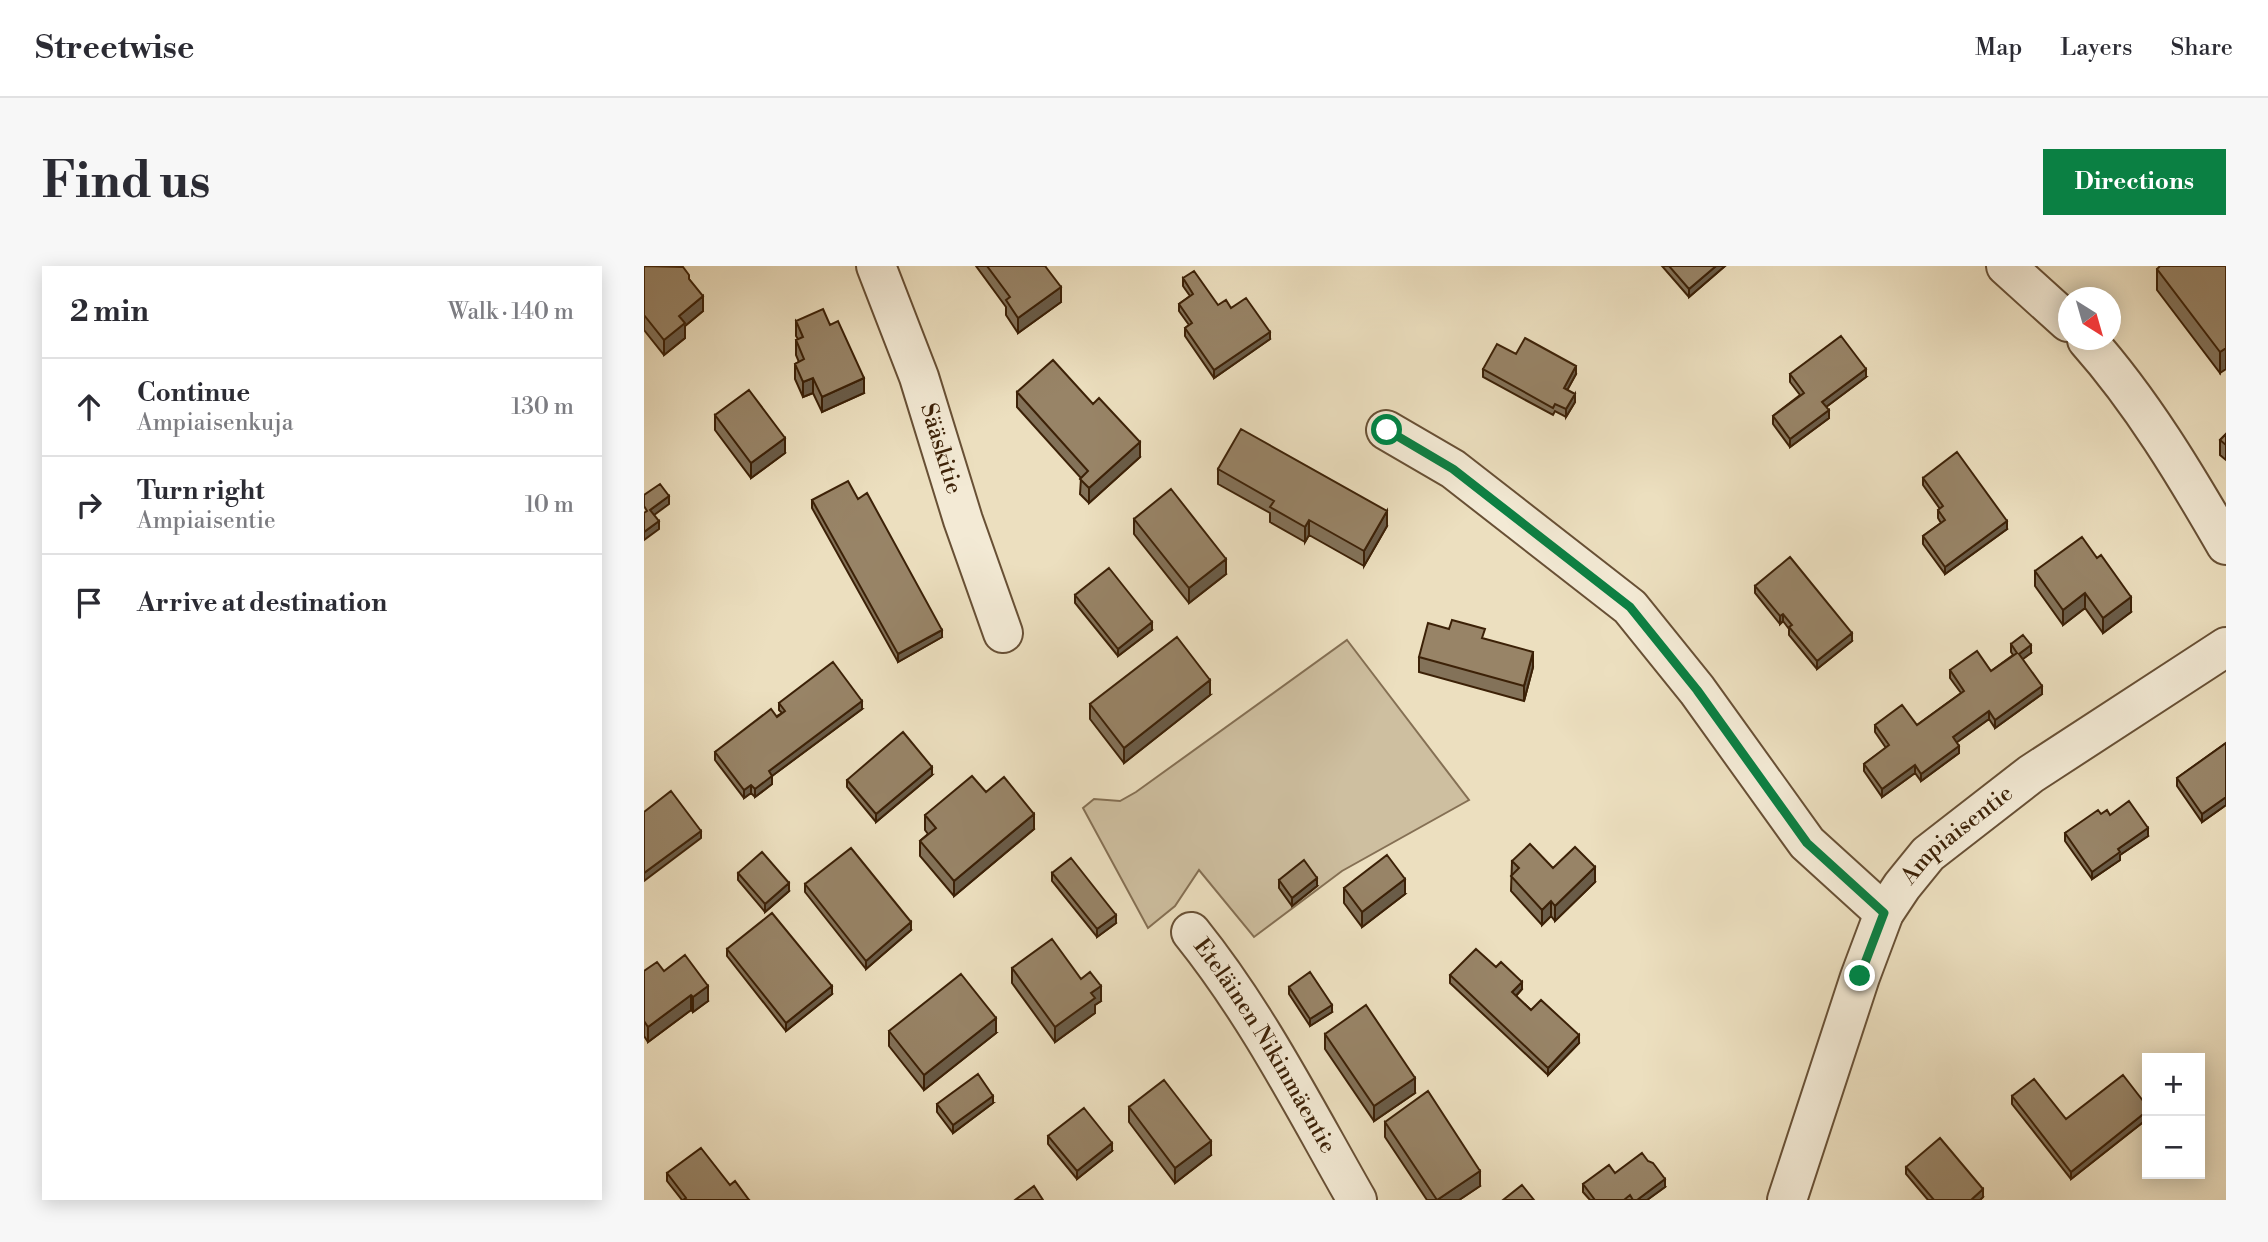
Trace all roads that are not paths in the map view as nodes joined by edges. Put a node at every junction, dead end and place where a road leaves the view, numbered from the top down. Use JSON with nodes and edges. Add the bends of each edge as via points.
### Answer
{"nodes":[{"id":1,"x":876,"y":266,"type":"edge"},
{"id":2,"x":2006,"y":266,"type":"edge"},
{"id":3,"x":2058,"y":313,"type":"edge"},
{"id":4,"x":2095,"y":350,"type":"edge"},
{"id":5,"x":1387,"y":430,"type":"dead end"},
{"id":6,"x":2226,"y":545,"type":"edge"},
{"id":7,"x":1003,"y":633,"type":"dead end"},
{"id":8,"x":2226,"y":647,"type":"edge"},
{"id":9,"x":1884,"y":913,"type":"junction"},
{"id":10,"x":1191,"y":932,"type":"dead end"},
{"id":11,"x":1357,"y":1200,"type":"edge"},
{"id":12,"x":1787,"y":1200,"type":"edge"}],
"edges":[{"from":1,"to":7,"type":"street","name":"Sääskitie","via":[[919,377]]},
{"from":2,"to":3,"type":"street"},
{"from":4,"to":6,"type":"street","via":[[2131,394]]},
{"from":5,"to":9,"type":"street","via":[[1453,469],[1630,607],[1697,690],[1807,843]]},
{"from":8,"to":9,"type":"street","name":"Ampiaisentie","via":[[2031,774],[1938,846]]},
{"from":9,"to":12,"type":"street","name":"Ampiaisentie"},
{"from":10,"to":11,"type":"street","name":"Eteläinen Nikinmäentie","via":[[1268,1043]]}]}
